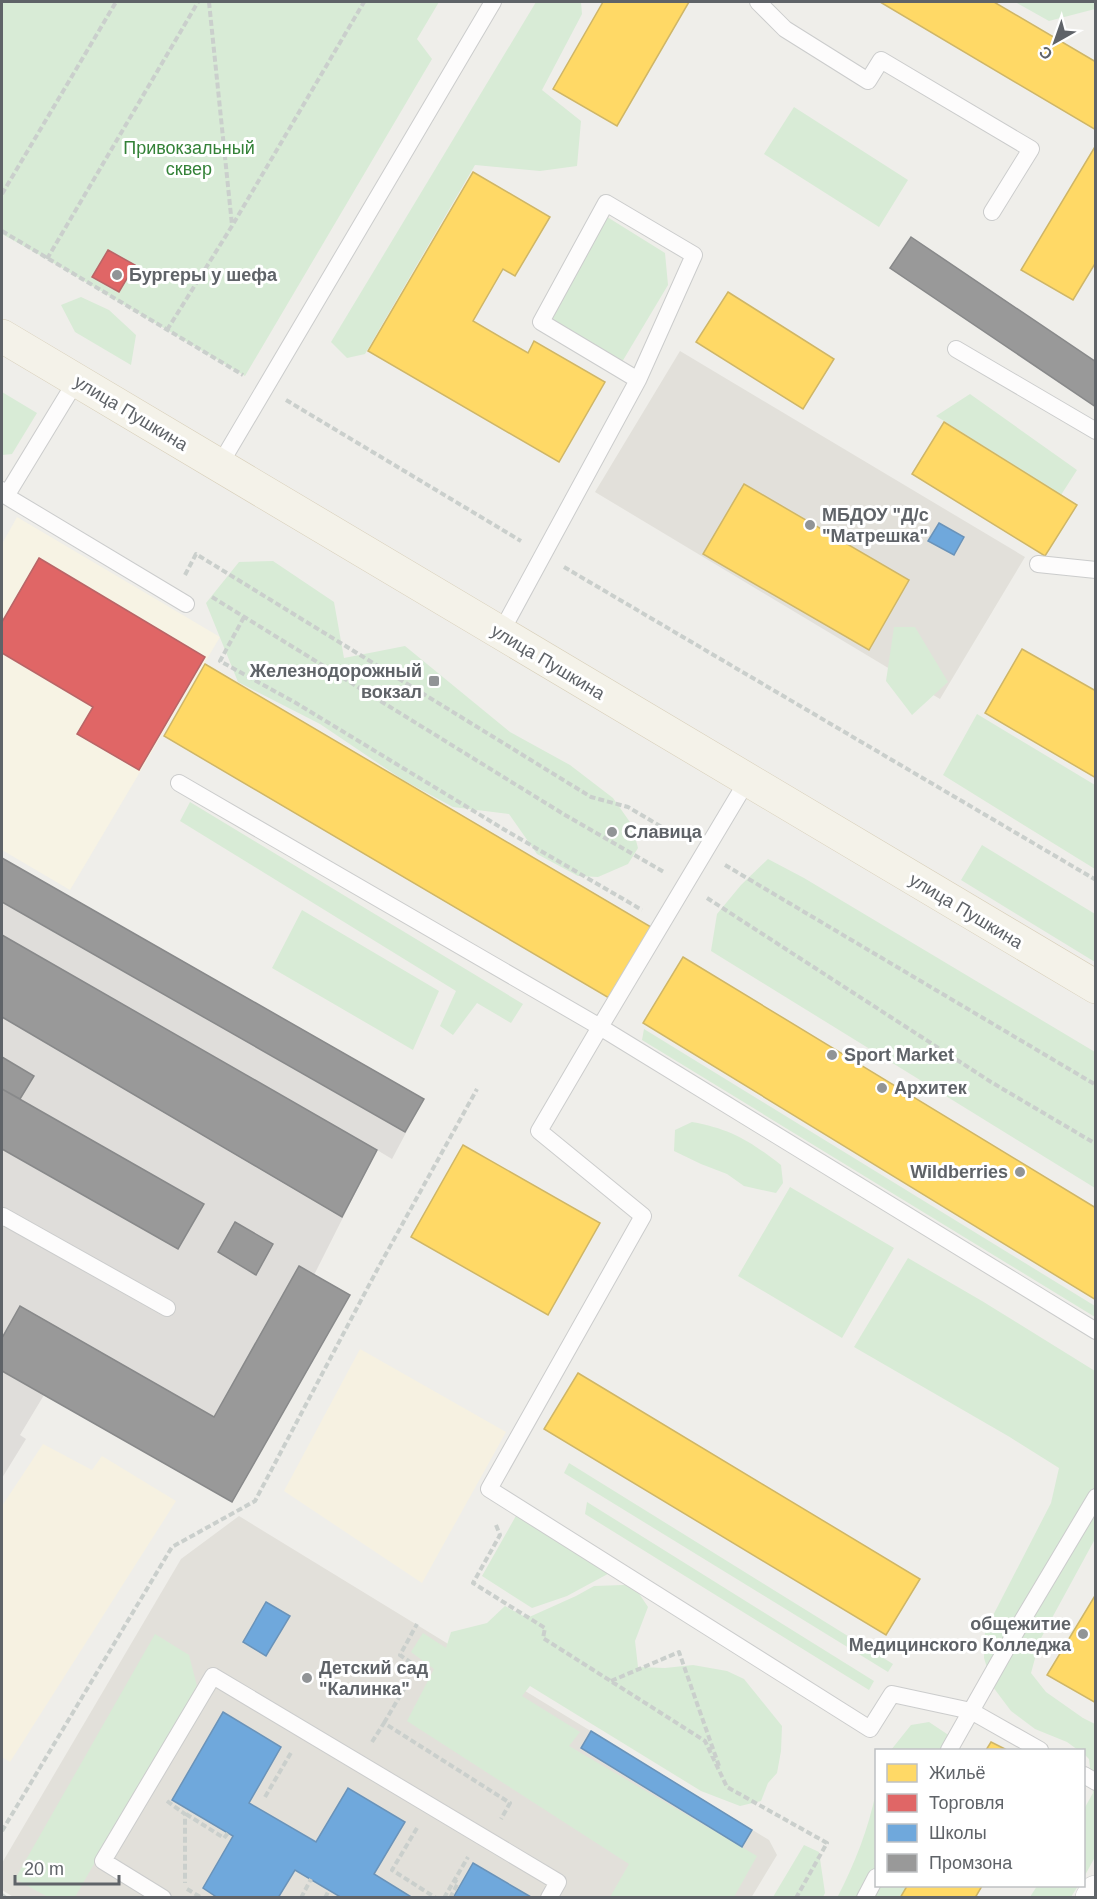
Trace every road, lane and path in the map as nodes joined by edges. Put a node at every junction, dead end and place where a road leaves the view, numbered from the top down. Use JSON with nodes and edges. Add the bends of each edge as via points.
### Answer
{"nodes":[{"id":1,"x":116,"y":2,"type":"edge"},
{"id":2,"x":198,"y":2,"type":"edge"},
{"id":3,"x":209,"y":2,"type":"edge"},
{"id":4,"x":363,"y":2,"type":"edge"},
{"id":5,"x":493,"y":2,"type":"edge"},
{"id":6,"x":758,"y":2,"type":"edge"},
{"id":7,"x":2,"y":194,"type":"edge"},
{"id":8,"x":992,"y":212,"type":"dead end"},
{"id":9,"x":232,"y":226,"type":"junction"},
{"id":10,"x":47,"y":259,"type":"dead end"},
{"id":11,"x":167,"y":330,"type":"dead end"},
{"id":12,"x":2,"y":336,"type":"edge"},
{"id":13,"x":956,"y":349,"type":"dead end"},
{"id":14,"x":638,"y":380,"type":"junction"},
{"id":15,"x":76,"y":381,"type":"junction"},
{"id":16,"x":1095,"y":431,"type":"edge"},
{"id":17,"x":219,"y":466,"type":"junction"},
{"id":18,"x":4,"y":493,"type":"edge"},
{"id":19,"x":1038,"y":564,"type":"dead end"},
{"id":20,"x":1095,"y":570,"type":"edge"},
{"id":21,"x":182,"y":579,"type":"dead end"},
{"id":22,"x":209,"y":596,"type":"dead end"},
{"id":23,"x":186,"y":604,"type":"dead end"},
{"id":24,"x":244,"y":617,"type":"junction"},
{"id":25,"x":500,"y":634,"type":"junction"},
{"id":26,"x":747,"y":781,"type":"junction"},
{"id":27,"x":180,"y":783,"type":"dead end"},
{"id":28,"x":703,"y":852,"type":"junction"},
{"id":29,"x":684,"y":884,"type":"junction"},
{"id":30,"x":648,"y":914,"type":"dead end"},
{"id":31,"x":1095,"y":987,"type":"edge"},
{"id":32,"x":600,"y":1027,"type":"junction"},
{"id":33,"x":1095,"y":1085,"type":"edge"},
{"id":34,"x":477,"y":1089,"type":"dead end"},
{"id":35,"x":1095,"y":1144,"type":"edge"},
{"id":36,"x":2,"y":1218,"type":"edge"},
{"id":37,"x":167,"y":1308,"type":"dead end"},
{"id":38,"x":1095,"y":1331,"type":"edge"},
{"id":39,"x":1095,"y":1497,"type":"edge"},
{"id":40,"x":494,"y":1518,"type":"dead end"},
{"id":41,"x":417,"y":1624,"type":"dead end"},
{"id":42,"x":611,"y":1681,"type":"junction"},
{"id":43,"x":971,"y":1711,"type":"junction"},
{"id":44,"x":384,"y":1723,"type":"junction"},
{"id":45,"x":305,"y":1730,"type":"junction"},
{"id":46,"x":950,"y":1749,"type":"edge"},
{"id":47,"x":1038,"y":1749,"type":"edge"},
{"id":48,"x":359,"y":1763,"type":"junction"},
{"id":49,"x":727,"y":1787,"type":"junction"},
{"id":50,"x":265,"y":1797,"type":"dead end"},
{"id":51,"x":164,"y":1798,"type":"dead end"},
{"id":52,"x":430,"y":1805,"type":"junction"},
{"id":53,"x":185,"y":1814,"type":"junction"},
{"id":54,"x":2,"y":1831,"type":"edge"},
{"id":55,"x":228,"y":1833,"type":"dead end"},
{"id":56,"x":484,"y":1838,"type":"junction"},
{"id":57,"x":311,"y":1879,"type":"dead end"},
{"id":58,"x":875,"y":1879,"type":"edge"},
{"id":59,"x":454,"y":1880,"type":"junction"},
{"id":60,"x":330,"y":1890,"type":"dead end"},
{"id":61,"x":1095,"y":1892,"type":"edge"},
{"id":62,"x":2,"y":1895,"type":"edge"},
{"id":63,"x":6,"y":1898,"type":"edge"},
{"id":64,"x":163,"y":1898,"type":"edge"},
{"id":65,"x":202,"y":1898,"type":"edge"},
{"id":66,"x":301,"y":1898,"type":"edge"},
{"id":67,"x":325,"y":1898,"type":"edge"},
{"id":68,"x":436,"y":1898,"type":"edge"},
{"id":69,"x":444,"y":1898,"type":"edge"},
{"id":70,"x":450,"y":1898,"type":"edge"},
{"id":71,"x":549,"y":1898,"type":"edge"},
{"id":72,"x":796,"y":1898,"type":"edge"},
{"id":73,"x":865,"y":1898,"type":"edge"},
{"id":74,"x":1092,"y":1898,"type":"edge"}],
"edges":[{"from":1,"to":7,"type":"path"},
{"from":2,"to":10,"type":"path"},
{"from":3,"to":9,"type":"path"},
{"from":4,"to":9,"type":"path"},
{"from":5,"to":17,"type":"lane"},
{"from":6,"to":8,"type":"lane","via":[[785,29],[868,81],[881,60],[1031,149]]},
{"from":9,"to":11,"type":"path"},
{"from":12,"to":15,"type":"main road","name":"улица Пушкина"},
{"from":13,"to":16,"type":"lane"},
{"from":14,"to":14,"type":"lane","via":[[542,321],[606,203],[694,255]]},
{"from":14,"to":25,"type":"lane"},
{"from":15,"to":17,"type":"main road","name":"улица Пушкина"},
{"from":15,"to":18,"type":"lane"},
{"from":17,"to":25,"type":"main road","name":"улица Пушкина"},
{"from":18,"to":23,"type":"lane"},
{"from":19,"to":20,"type":"lane"},
{"from":21,"to":28,"type":"path","via":[[196,554],[591,796],[628,807]]},
{"from":22,"to":24,"type":"path"},
{"from":24,"to":29,"type":"path"},
{"from":24,"to":30,"type":"path","via":[[220,661]]},
{"from":25,"to":26,"type":"main road","name":"улица Пушкина"},
{"from":26,"to":28,"type":"lane"},
{"from":26,"to":31,"type":"main road","name":"улица Пушкина"},
{"from":27,"to":32,"type":"lane"},
{"from":28,"to":29,"type":"lane"},
{"from":28,"to":33,"type":"path"},
{"from":29,"to":32,"type":"lane"},
{"from":29,"to":35,"type":"path","via":[[991,1082]]},
{"from":32,"to":38,"type":"lane"},
{"from":32,"to":43,"type":"lane","via":[[539,1131],[643,1216],[489,1489],[870,1729],[892,1694]]},
{"from":34,"to":54,"type":"path","via":[[255,1501],[172,1547]]},
{"from":36,"to":37,"type":"lane"},
{"from":39,"to":43,"type":"lane"},
{"from":40,"to":42,"type":"path","via":[[500,1535],[474,1583],[545,1628],[543,1638]]},
{"from":41,"to":44,"type":"path","via":[[400,1655],[417,1667]]},
{"from":42,"to":49,"type":"path","via":[[705,1741]]},
{"from":42,"to":49,"type":"path","via":[[679,1653]]},
{"from":43,"to":46,"type":"lane"},
{"from":43,"to":47,"type":"lane"},
{"from":44,"to":48,"type":"path"},
{"from":44,"to":56,"type":"path","via":[[510,1803]]},
{"from":45,"to":48,"type":"lane"},
{"from":45,"to":50,"type":"path"},
{"from":45,"to":64,"type":"lane","via":[[213,1676],[103,1861]]},
{"from":48,"to":52,"type":"lane"},
{"from":49,"to":72,"type":"path","via":[[827,1844]]},
{"from":51,"to":53,"type":"path"},
{"from":52,"to":56,"type":"lane"},
{"from":52,"to":68,"type":"path","via":[[392,1870]]},
{"from":53,"to":55,"type":"path","via":[[224,1838]]},
{"from":53,"to":65,"type":"path","via":[[185,1889]]},
{"from":56,"to":59,"type":"path"},
{"from":56,"to":71,"type":"lane","via":[[558,1882]]},
{"from":57,"to":66,"type":"path"},
{"from":58,"to":73,"type":"lane"},
{"from":59,"to":69,"type":"path"},
{"from":59,"to":70,"type":"path","via":[[458,1883]]},
{"from":60,"to":67,"type":"path"},
{"from":61,"to":74,"type":"street"},
{"from":62,"to":63,"type":"path"}]}
